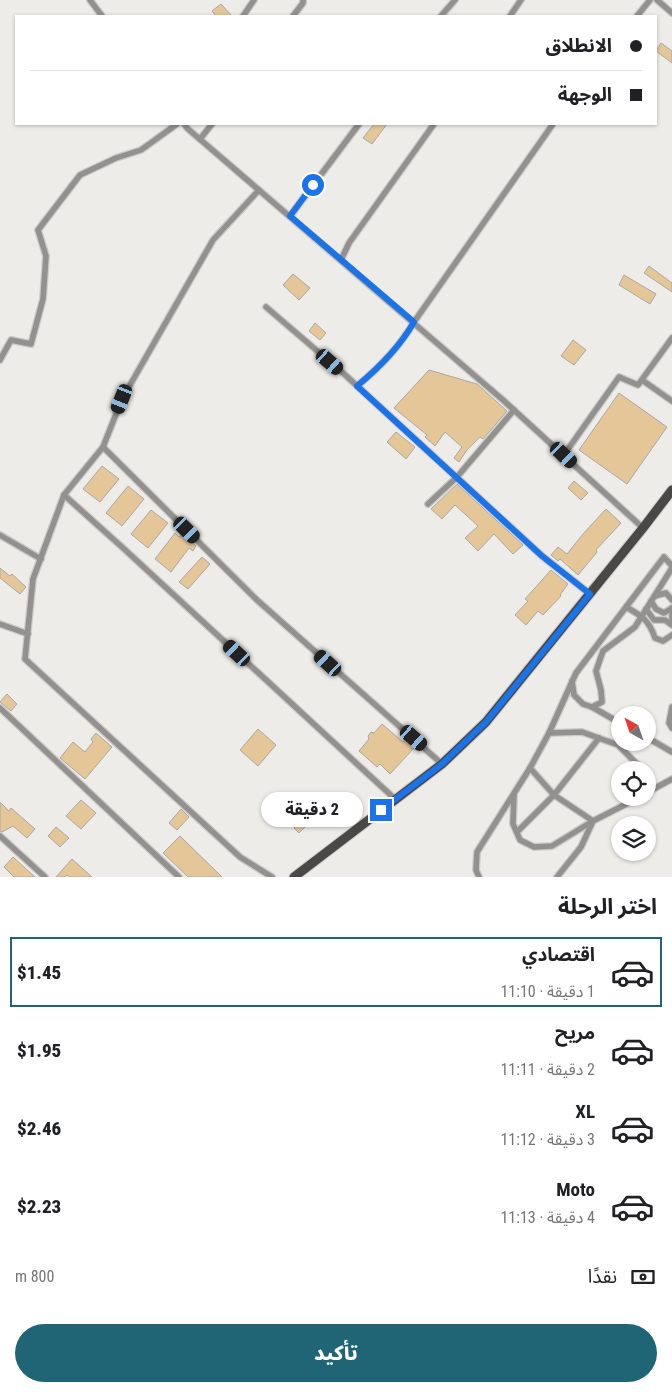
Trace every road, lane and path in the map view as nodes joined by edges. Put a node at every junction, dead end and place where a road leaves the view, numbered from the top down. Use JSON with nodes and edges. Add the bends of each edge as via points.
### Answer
{"nodes":[{"id":1,"x":90,"y":0,"type":"edge"},
{"id":2,"x":254,"y":0,"type":"edge"},
{"id":3,"x":303,"y":0,"type":"edge"},
{"id":4,"x":454,"y":0,"type":"edge"},
{"id":5,"x":521,"y":0,"type":"edge"},
{"id":6,"x":650,"y":0,"type":"edge"},
{"id":7,"x":657,"y":0,"type":"edge"},
{"id":8,"x":672,"y":13,"type":"edge"},
{"id":9,"x":101,"y":15,"type":"edge"},
{"id":10,"x":243,"y":15,"type":"edge"},
{"id":11,"x":294,"y":15,"type":"edge"},
{"id":12,"x":443,"y":15,"type":"edge"},
{"id":13,"x":511,"y":15,"type":"edge"},
{"id":14,"x":638,"y":15,"type":"edge"},
{"id":15,"x":176,"y":125,"type":"edge"},
{"id":16,"x":185,"y":125,"type":"edge"},
{"id":17,"x":211,"y":125,"type":"edge"},
{"id":18,"x":358,"y":125,"type":"edge"},
{"id":19,"x":433,"y":125,"type":"edge"},
{"id":20,"x":552,"y":125,"type":"edge"},
{"id":21,"x":200,"y":139,"type":"junction"},
{"id":22,"x":259,"y":190,"type":"junction"},
{"id":23,"x":290,"y":216,"type":"junction"},
{"id":24,"x":341,"y":260,"type":"junction"},
{"id":25,"x":266,"y":307,"type":"dead end"},
{"id":26,"x":414,"y":322,"type":"junction"},
{"id":27,"x":672,"y":338,"type":"edge"},
{"id":28,"x":0,"y":360,"type":"edge"},
{"id":29,"x":642,"y":380,"type":"junction"},
{"id":30,"x":357,"y":386,"type":"junction"},
{"id":31,"x":672,"y":401,"type":"edge"},
{"id":32,"x":514,"y":410,"type":"junction"},
{"id":33,"x":103,"y":447,"type":"junction"},
{"id":34,"x":562,"y":457,"type":"junction"},
{"id":35,"x":457,"y":477,"type":"junction"},
{"id":36,"x":672,"y":490,"type":"edge"},
{"id":37,"x":64,"y":495,"type":"junction"},
{"id":38,"x":428,"y":504,"type":"dead end"},
{"id":39,"x":643,"y":528,"type":"junction"},
{"id":40,"x":0,"y":535,"type":"edge"},
{"id":41,"x":41,"y":559,"type":"junction"},
{"id":42,"x":672,"y":567,"type":"edge"},
{"id":43,"x":590,"y":594,"type":"junction"},
{"id":44,"x":653,"y":598,"type":"junction"},
{"id":45,"x":672,"y":600,"type":"edge"},
{"id":46,"x":626,"y":607,"type":"junction"},
{"id":47,"x":672,"y":608,"type":"edge"},
{"id":48,"x":646,"y":609,"type":"junction"},
{"id":49,"x":642,"y":616,"type":"junction"},
{"id":50,"x":672,"y":619,"type":"edge"},
{"id":51,"x":0,"y":624,"type":"edge"},
{"id":52,"x":672,"y":625,"type":"edge"},
{"id":53,"x":28,"y":634,"type":"junction"},
{"id":54,"x":672,"y":635,"type":"edge"},
{"id":55,"x":572,"y":681,"type":"junction"},
{"id":56,"x":592,"y":707,"type":"junction"},
{"id":57,"x":672,"y":707,"type":"edge"},
{"id":58,"x":0,"y":708,"type":"edge"},
{"id":59,"x":611,"y":718,"type":"edge"},
{"id":60,"x":672,"y":728,"type":"edge"},
{"id":61,"x":549,"y":733,"type":"junction"},
{"id":62,"x":599,"y":738,"type":"junction"},
{"id":63,"x":656,"y":743,"type":"edge"},
{"id":64,"x":672,"y":752,"type":"edge"},
{"id":65,"x":634,"y":761,"type":"edge"},
{"id":66,"x":442,"y":764,"type":"junction"},
{"id":67,"x":530,"y":768,"type":"junction"},
{"id":68,"x":672,"y":779,"type":"edge"},
{"id":69,"x":656,"y":788,"type":"edge"},
{"id":70,"x":514,"y":793,"type":"junction"},
{"id":71,"x":554,"y":795,"type":"junction"},
{"id":72,"x":396,"y":800,"type":"junction"},
{"id":73,"x":622,"y":806,"type":"edge"},
{"id":74,"x":593,"y":821,"type":"junction"},
{"id":75,"x":517,"y":832,"type":"junction"},
{"id":76,"x":0,"y":836,"type":"edge"},
{"id":77,"x":45,"y":877,"type":"edge"},
{"id":78,"x":180,"y":877,"type":"edge"},
{"id":79,"x":272,"y":877,"type":"edge"},
{"id":80,"x":294,"y":877,"type":"edge"},
{"id":81,"x":479,"y":877,"type":"edge"},
{"id":82,"x":558,"y":877,"type":"edge"}],
"edges":[{"from":1,"to":9,"type":"street"},
{"from":2,"to":10,"type":"street"},
{"from":3,"to":11,"type":"street"},
{"from":4,"to":12,"type":"street"},
{"from":5,"to":13,"type":"street"},
{"from":6,"to":14,"type":"street"},
{"from":7,"to":8,"type":"street"},
{"from":15,"to":28,"type":"street","via":[[141,150],[80,176],[38,230],[46,256],[43,299],[32,344],[12,340]]},
{"from":16,"to":21,"type":"street"},
{"from":17,"to":21,"type":"street"},
{"from":18,"to":23,"type":"street"},
{"from":19,"to":24,"type":"street","via":[[349,243]]},
{"from":20,"to":26,"type":"street"},
{"from":21,"to":22,"type":"street"},
{"from":22,"to":23,"type":"street"},
{"from":22,"to":33,"type":"street","via":[[213,240],[122,399]]},
{"from":23,"to":24,"type":"street"},
{"from":24,"to":26,"type":"street"},
{"from":25,"to":30,"type":"street"},
{"from":26,"to":30,"type":"street","via":[[404,340],[378,369]]},
{"from":26,"to":32,"type":"street"},
{"from":27,"to":29,"type":"street"},
{"from":29,"to":31,"type":"street"},
{"from":29,"to":34,"type":"street","via":[[638,385],[619,377]]},
{"from":30,"to":35,"type":"street"},
{"from":32,"to":34,"type":"street"},
{"from":32,"to":35,"type":"street"},
{"from":33,"to":37,"type":"street"},
{"from":33,"to":66,"type":"street","via":[[257,600]]},
{"from":34,"to":39,"type":"street"},
{"from":35,"to":38,"type":"street"},
{"from":35,"to":43,"type":"street","via":[[542,556]]},
{"from":36,"to":39,"type":"main road"},
{"from":37,"to":41,"type":"street"},
{"from":37,"to":72,"type":"street"},
{"from":39,"to":43,"type":"main road"},
{"from":40,"to":41,"type":"street"},
{"from":41,"to":53,"type":"street","via":[[33,579]]},
{"from":42,"to":44,"type":"street"},
{"from":42,"to":46,"type":"street","via":[[664,556]]},
{"from":43,"to":66,"type":"main road","via":[[486,722]]},
{"from":44,"to":45,"type":"street","via":[[666,594]]},
{"from":44,"to":47,"type":"street","via":[[656,609],[664,613]]},
{"from":44,"to":48,"type":"street"},
{"from":46,"to":49,"type":"street"},
{"from":46,"to":55,"type":"street"},
{"from":47,"to":50,"type":"street"},
{"from":48,"to":49,"type":"street"},
{"from":48,"to":52,"type":"street","via":[[654,620],[665,620]]},
{"from":49,"to":54,"type":"street","via":[[655,638],[663,641]]},
{"from":49,"to":56,"type":"street","via":[[634,627],[603,651],[596,671],[602,702]]},
{"from":51,"to":53,"type":"street"},
{"from":53,"to":79,"type":"street","via":[[25,659],[240,857]]},
{"from":55,"to":56,"type":"street","via":[[574,696]]},
{"from":55,"to":61,"type":"street"},
{"from":56,"to":59,"type":"street"},
{"from":57,"to":60,"type":"street","via":[[669,723]]},
{"from":58,"to":78,"type":"street"},
{"from":61,"to":62,"type":"street","via":[[582,732]]},
{"from":61,"to":67,"type":"street"},
{"from":62,"to":65,"type":"street","via":[[618,745]]},
{"from":62,"to":71,"type":"street"},
{"from":63,"to":64,"type":"street"},
{"from":66,"to":72,"type":"main road"},
{"from":67,"to":70,"type":"street"},
{"from":67,"to":71,"type":"street"},
{"from":68,"to":69,"type":"street"},
{"from":70,"to":75,"type":"street","via":[[513,824]]},
{"from":70,"to":81,"type":"street","via":[[477,852]]},
{"from":71,"to":74,"type":"street"},
{"from":71,"to":75,"type":"street"},
{"from":72,"to":80,"type":"main road"},
{"from":73,"to":74,"type":"street"},
{"from":74,"to":75,"type":"street","via":[[552,846],[534,847],[520,840]]},
{"from":74,"to":82,"type":"street","via":[[581,848]]},
{"from":76,"to":77,"type":"street"}]}
